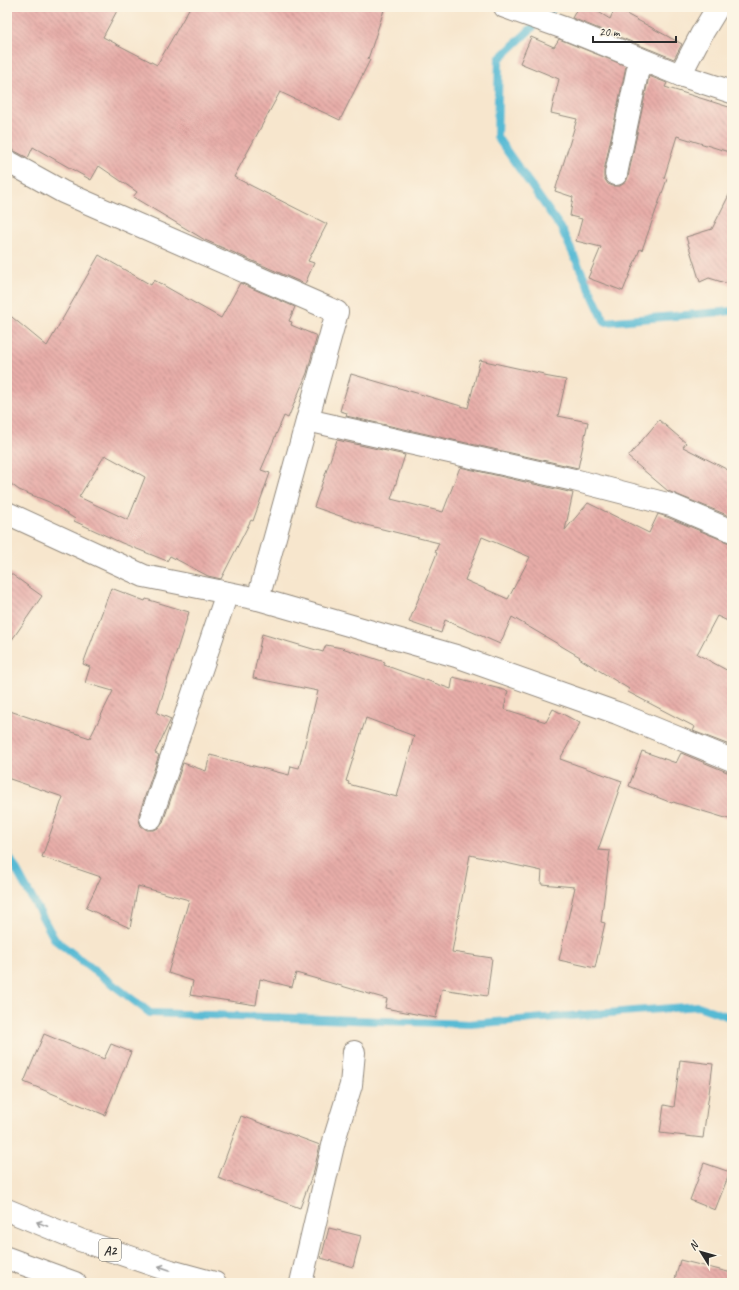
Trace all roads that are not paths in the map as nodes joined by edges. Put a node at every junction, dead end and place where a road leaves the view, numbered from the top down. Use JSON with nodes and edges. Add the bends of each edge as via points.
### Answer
{"nodes":[{"id":1,"x":505,"y":7,"type":"edge"},
{"id":2,"x":718,"y":7,"type":"edge"},
{"id":3,"x":640,"y":59,"type":"junction"},
{"id":4,"x":680,"y":75,"type":"junction"},
{"id":5,"x":732,"y":92,"type":"edge"},
{"id":6,"x":7,"y":161,"type":"edge"},
{"id":7,"x":616,"y":174,"type":"dead end"},
{"id":8,"x":307,"y":420,"type":"junction"},
{"id":9,"x":7,"y":513,"type":"edge"},
{"id":10,"x":732,"y":531,"type":"edge"},
{"id":11,"x":226,"y":592,"type":"junction"},
{"id":12,"x":258,"y":599,"type":"junction"},
{"id":13,"x":732,"y":760,"type":"edge"},
{"id":14,"x":150,"y":818,"type":"dead end"},
{"id":15,"x":354,"y":1052,"type":"dead end"},
{"id":16,"x":7,"y":1210,"type":"edge"},
{"id":17,"x":7,"y":1258,"type":"edge"},
{"id":18,"x":75,"y":1283,"type":"edge"},
{"id":19,"x":215,"y":1283,"type":"edge"},
{"id":20,"x":301,"y":1283,"type":"edge"}],
"edges":[{"from":1,"to":3,"type":"main road"},
{"from":2,"to":4,"type":"main road"},
{"from":3,"to":4,"type":"main road"},
{"from":3,"to":7,"type":"main road"},
{"from":4,"to":5,"type":"main road"},
{"from":6,"to":8,"type":"main road","via":[[64,192],[337,312]]},
{"from":8,"to":10,"type":"main road","via":[[582,482],[671,505]]},
{"from":8,"to":12,"type":"main road"},
{"from":9,"to":11,"type":"main road","via":[[144,576]]},
{"from":11,"to":12,"type":"main road"},
{"from":11,"to":14,"type":"main road"},
{"from":12,"to":13,"type":"main road","via":[[456,656],[617,713]]},
{"from":15,"to":20,"type":"main road","via":[[351,1085],[335,1137]]},
{"from":19,"to":16,"type":"main road","number":"A2","one_way":true,"via":[[80,1240]]},
{"from":17,"to":18,"type":"main road"}]}
